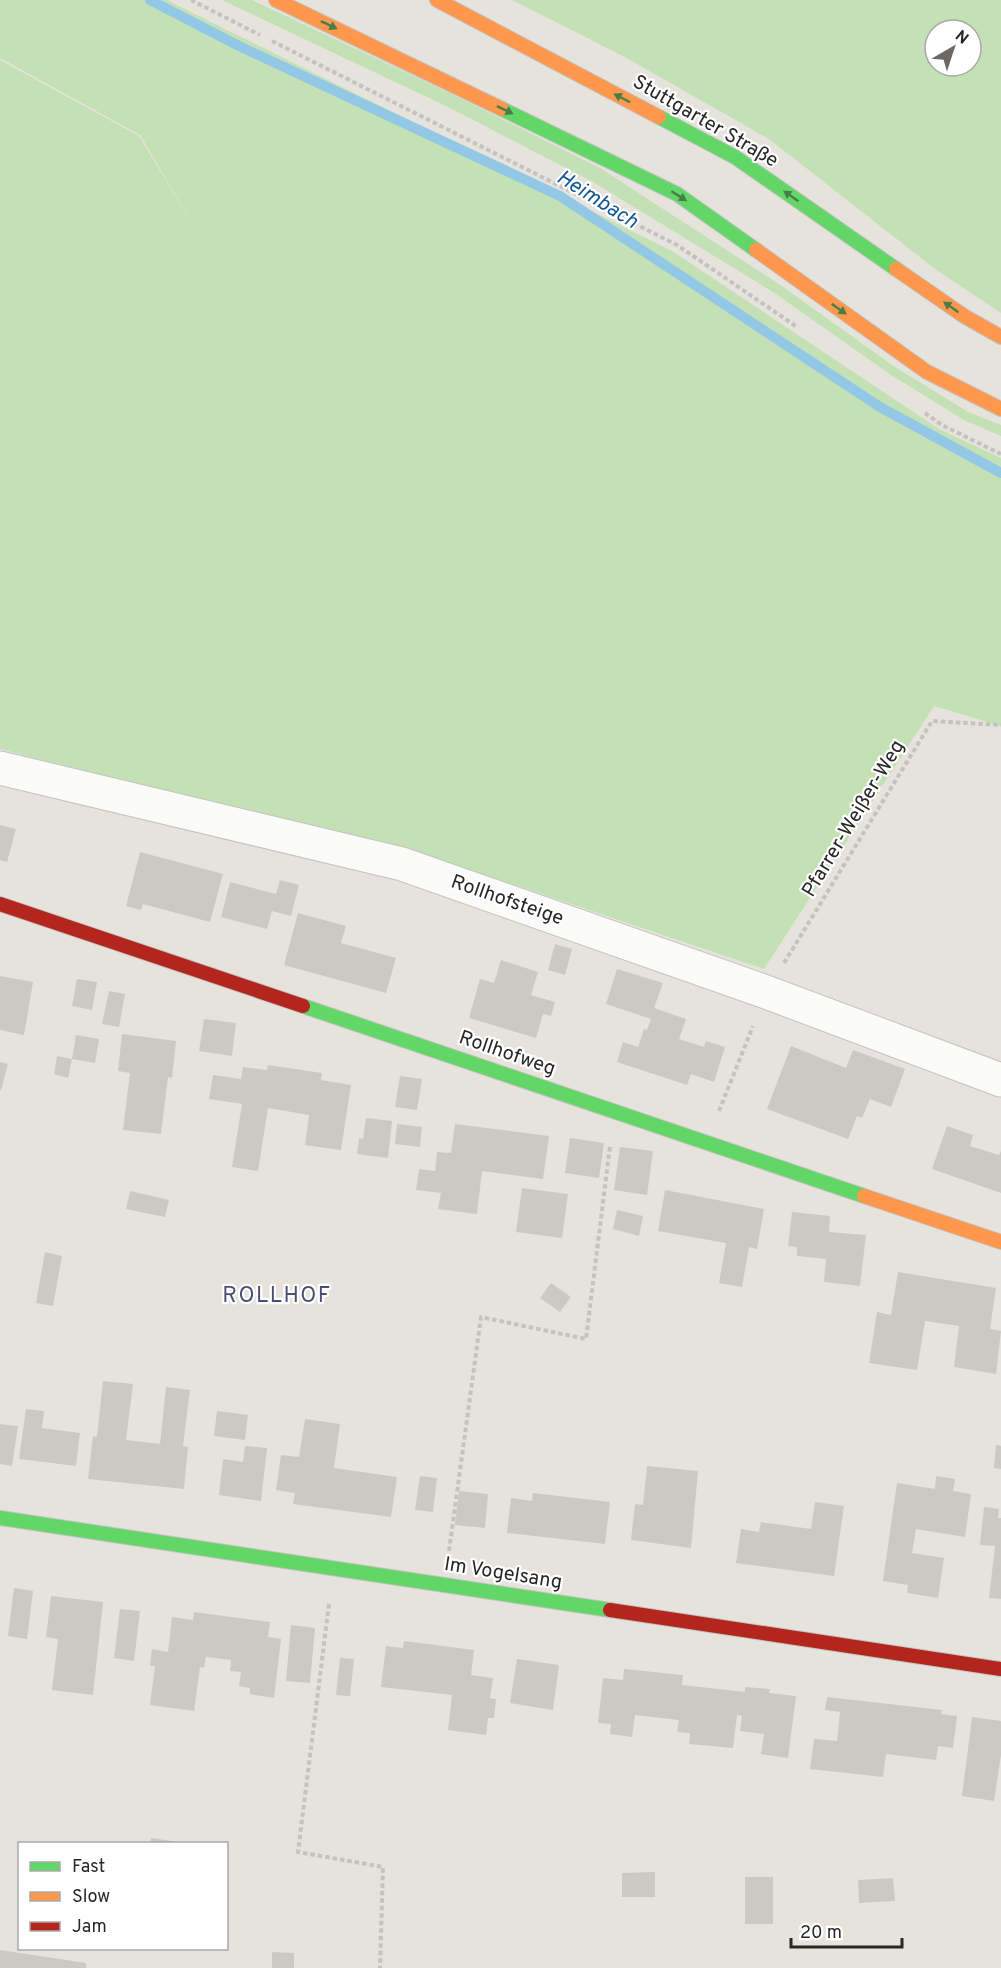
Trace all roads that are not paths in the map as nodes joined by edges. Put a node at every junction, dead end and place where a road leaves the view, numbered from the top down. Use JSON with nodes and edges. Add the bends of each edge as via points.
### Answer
{"nodes":[{"id":1,"x":276,"y":0,"type":"edge"},
{"id":2,"x":438,"y":0,"type":"edge"},
{"id":3,"x":1001,"y":337,"type":"edge"},
{"id":4,"x":1001,"y":409,"type":"edge"},
{"id":5,"x":0,"y":768,"type":"edge"},
{"id":6,"x":0,"y":904,"type":"edge"},
{"id":7,"x":1001,"y":1080,"type":"edge"},
{"id":8,"x":1001,"y":1242,"type":"edge"},
{"id":9,"x":0,"y":1518,"type":"edge"},
{"id":10,"x":1001,"y":1669,"type":"edge"}],
"edges":[{"from":1,"to":4,"type":"street","one_way":true,"via":[[677,194],[927,372]]},
{"from":3,"to":2,"type":"street","name":"Stuttgarter Straße","one_way":true,"via":[[964,316],[735,157]]},
{"from":5,"to":7,"type":"street","name":"Rollhofsteige","via":[[402,864],[766,992]]},
{"from":6,"to":8,"type":"street","name":"Rollhofweg"},
{"from":9,"to":10,"type":"street","name":"Im Vogelsang"}]}
